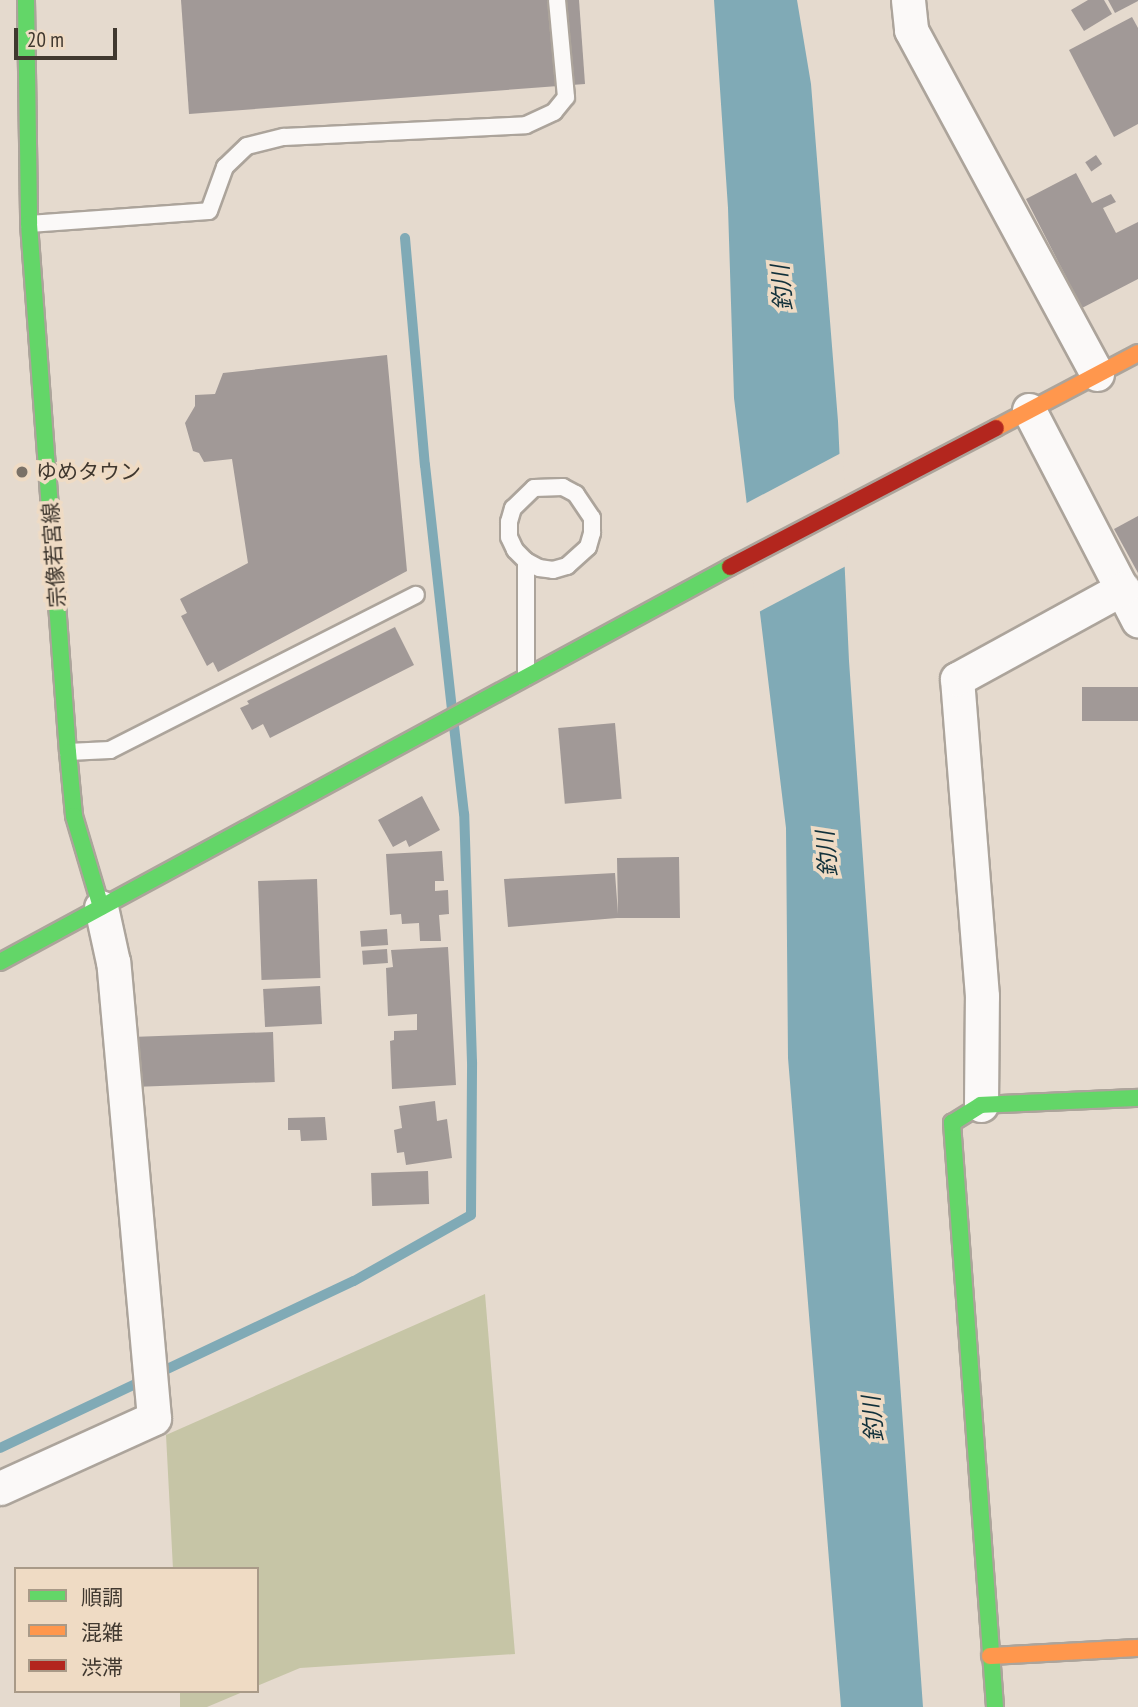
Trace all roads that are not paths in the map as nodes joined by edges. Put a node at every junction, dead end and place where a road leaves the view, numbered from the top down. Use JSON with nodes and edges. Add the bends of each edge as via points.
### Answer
{"nodes":[{"id":1,"x":26,"y":0,"type":"edge"},
{"id":2,"x":557,"y":0,"type":"edge"},
{"id":3,"x":908,"y":0,"type":"edge"},
{"id":4,"x":29,"y":224,"type":"junction"},
{"id":5,"x":1138,"y":353,"type":"edge"},
{"id":6,"x":1097,"y":374,"type":"junction"},
{"id":7,"x":1030,"y":410,"type":"junction"},
{"id":8,"x":526,"y":561,"type":"junction"},
{"id":9,"x":1124,"y":587,"type":"junction"},
{"id":10,"x":416,"y":595,"type":"dead end"},
{"id":11,"x":1138,"y":620,"type":"edge"},
{"id":12,"x":526,"y":680,"type":"junction"},
{"id":13,"x":68,"y":752,"type":"junction"},
{"id":14,"x":101,"y":907,"type":"junction"},
{"id":15,"x":0,"y":962,"type":"edge"},
{"id":16,"x":1138,"y":1098,"type":"edge"},
{"id":17,"x":981,"y":1105,"type":"junction"},
{"id":18,"x":0,"y":1488,"type":"edge"},
{"id":19,"x":1138,"y":1648,"type":"edge"},
{"id":20,"x":990,"y":1656,"type":"junction"},
{"id":21,"x":995,"y":1707,"type":"edge"}],
"edges":[{"from":1,"to":4,"type":"street","name":"宗像若宮線"},
{"from":2,"to":4,"type":"lane","via":[[566,97],[554,112],[526,125],[284,137],[247,146],[225,167],[209,211]]},
{"from":3,"to":6,"type":"street","via":[[911,30]]},
{"from":4,"to":13,"type":"street","name":"宗像若宮線"},
{"from":5,"to":6,"type":"street"},
{"from":6,"to":7,"type":"street"},
{"from":7,"to":9,"type":"street"},
{"from":7,"to":12,"type":"street"},
{"from":8,"to":8,"type":"lane","via":[[509,537],[513,508],[534,488],[563,487],[576,494],[592,518],[588,547],[573,562],[553,570]]},
{"from":8,"to":12,"type":"lane"},
{"from":9,"to":11,"type":"street"},
{"from":9,"to":17,"type":"street","via":[[957,679],[982,996]]},
{"from":10,"to":13,"type":"lane","via":[[110,750]]},
{"from":12,"to":14,"type":"street"},
{"from":13,"to":14,"type":"street","name":"宗像若宮線","via":[[74,816]]},
{"from":14,"to":15,"type":"street"},
{"from":14,"to":18,"type":"street","via":[[113,961],[153,1418]]},
{"from":16,"to":17,"type":"street"},
{"from":17,"to":20,"type":"street","via":[[952,1123]]},
{"from":19,"to":20,"type":"street"},
{"from":20,"to":21,"type":"street"}]}
